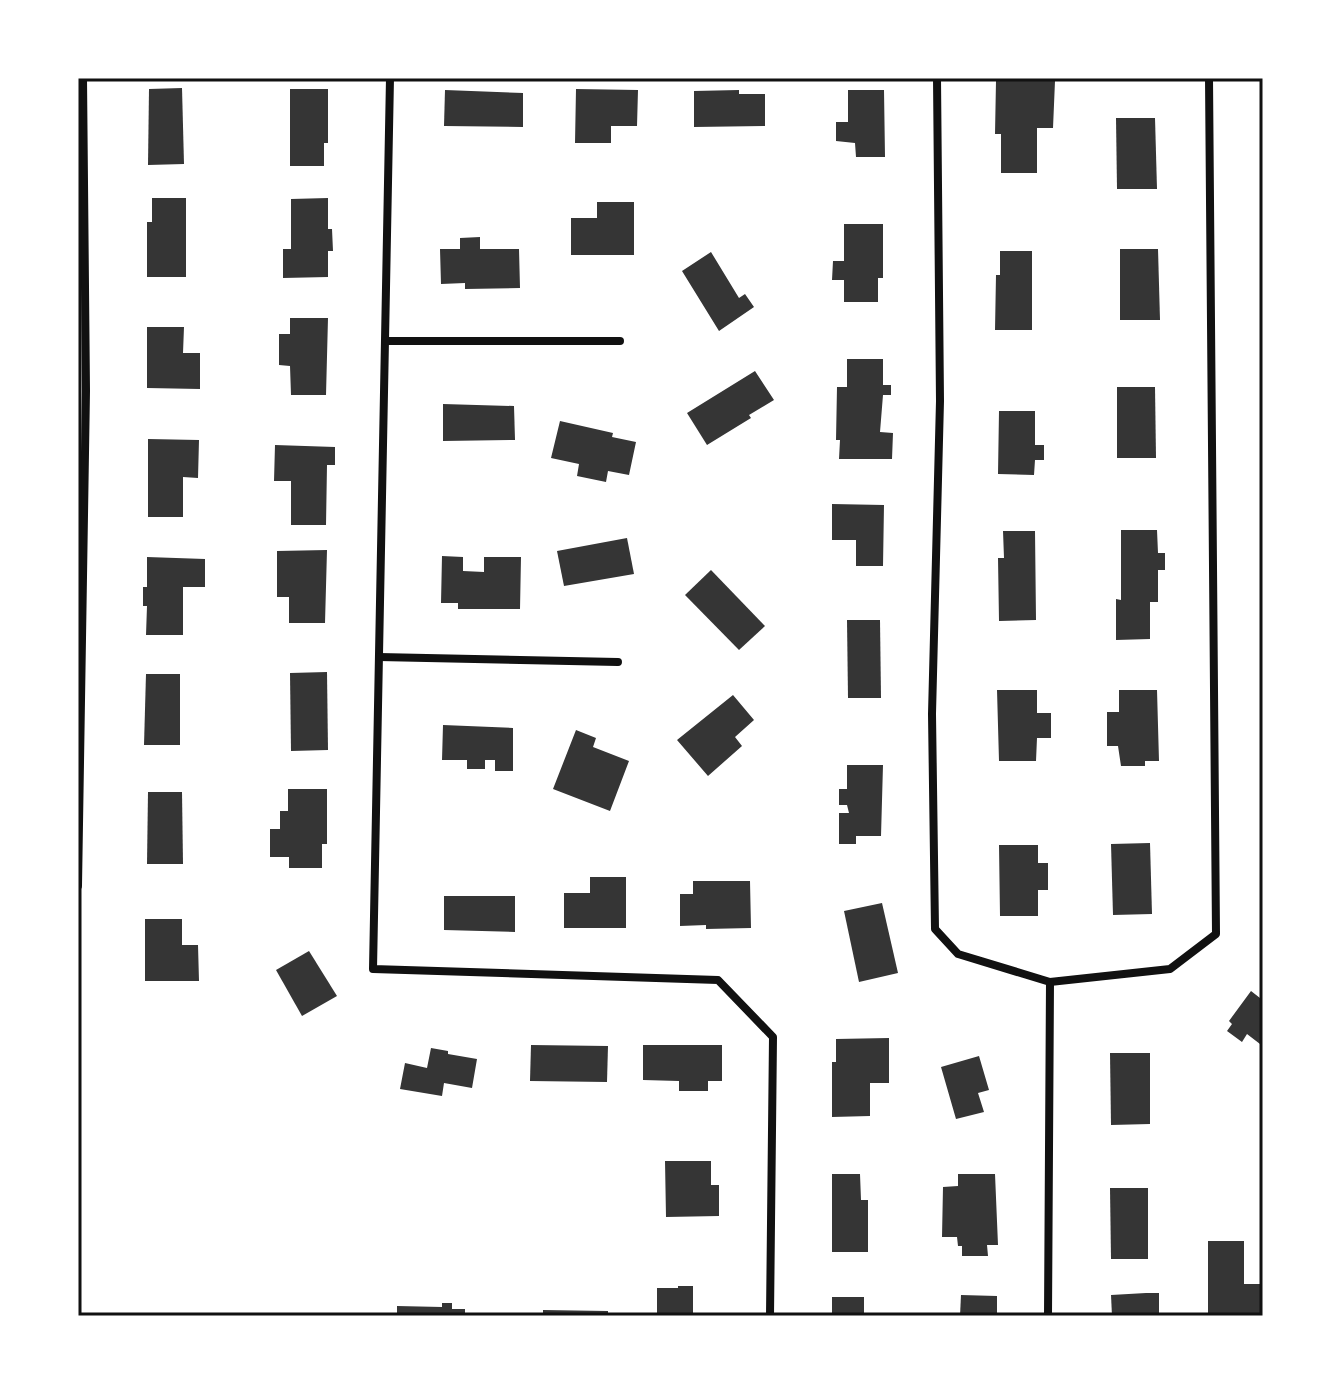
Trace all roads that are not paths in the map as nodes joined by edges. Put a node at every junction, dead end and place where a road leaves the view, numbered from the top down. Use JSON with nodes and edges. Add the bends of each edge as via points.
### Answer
{"nodes":[{"id":1,"x":83,"y":78,"type":"edge"},
{"id":2,"x":390,"y":78,"type":"edge"},
{"id":3,"x":937,"y":78,"type":"edge"},
{"id":4,"x":1209,"y":78,"type":"edge"},
{"id":5,"x":386,"y":341,"type":"junction"},
{"id":6,"x":620,"y":341,"type":"dead end"},
{"id":7,"x":379,"y":657,"type":"junction"},
{"id":8,"x":618,"y":662,"type":"dead end"},
{"id":9,"x":79,"y":885,"type":"edge"},
{"id":10,"x":1050,"y":982,"type":"junction"},
{"id":11,"x":770,"y":1316,"type":"edge"},
{"id":12,"x":1048,"y":1316,"type":"edge"}],
"edges":[{"from":1,"to":9,"type":"street","via":[[86,391]]},
{"from":2,"to":5,"type":"street"},
{"from":3,"to":10,"type":"street","via":[[935,929],[958,954]]},
{"from":4,"to":10,"type":"street","via":[[1216,934],[1170,969]]},
{"from":5,"to":6,"type":"street"},
{"from":5,"to":7,"type":"street"},
{"from":7,"to":8,"type":"street"},
{"from":7,"to":11,"type":"street","via":[[373,969],[718,980],[773,1037]]},
{"from":10,"to":12,"type":"street"}]}
